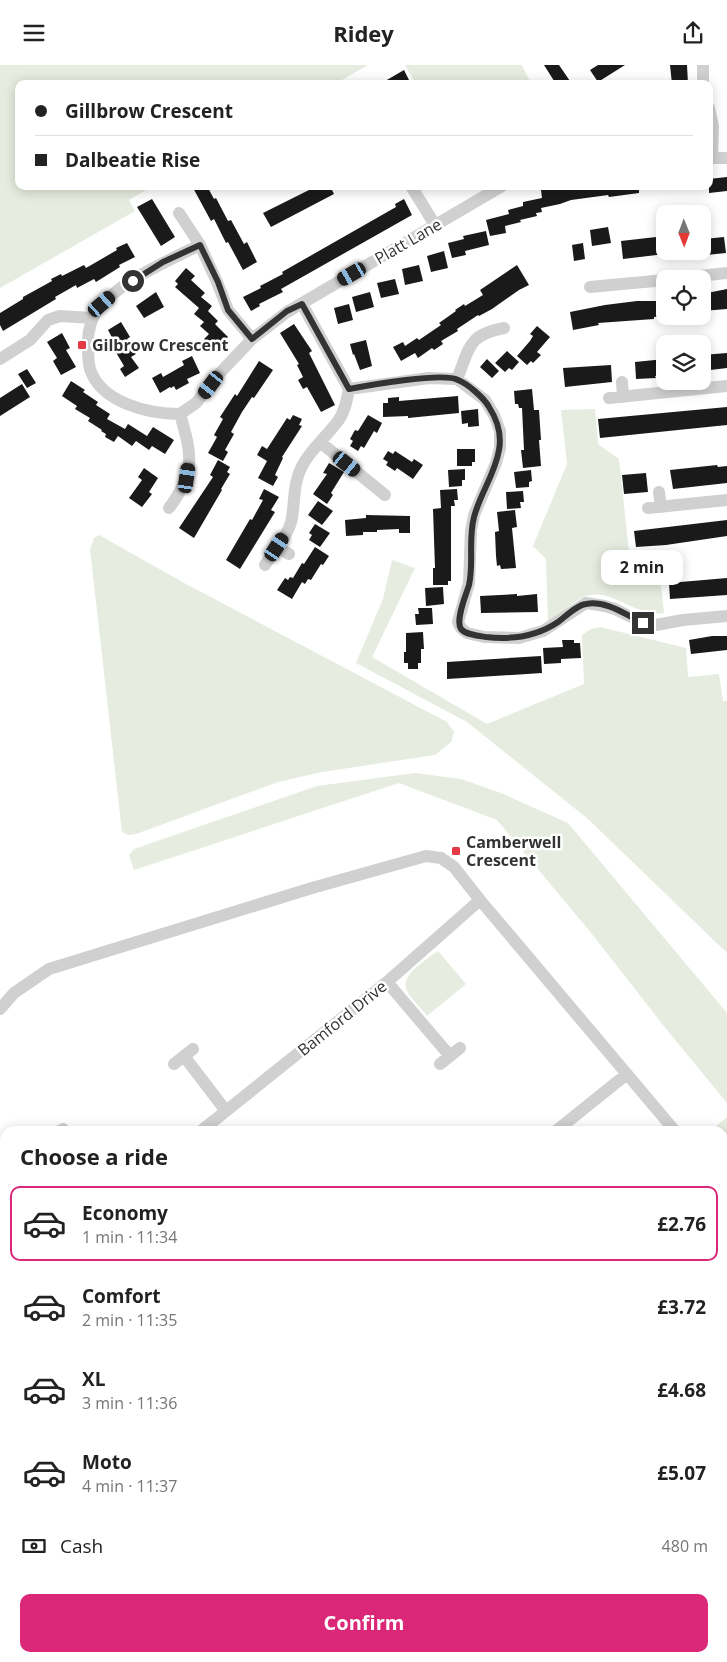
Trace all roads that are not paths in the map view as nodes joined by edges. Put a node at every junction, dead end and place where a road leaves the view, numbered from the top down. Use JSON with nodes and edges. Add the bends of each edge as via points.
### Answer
{"nodes":[{"id":1,"x":703,"y":65,"type":"edge"},
{"id":2,"x":703,"y":80,"type":"edge"},
{"id":3,"x":713,"y":158,"type":"edge"},
{"id":4,"x":727,"y":158,"type":"edge"},
{"id":5,"x":413,"y":190,"type":"edge"},
{"id":6,"x":495,"y":190,"type":"edge"},
{"id":7,"x":179,"y":213,"type":"dead end"},
{"id":8,"x":435,"y":225,"type":"junction"},
{"id":9,"x":200,"y":245,"type":"junction"},
{"id":10,"x":727,"y":273,"type":"edge"},
{"id":11,"x":711,"y":275,"type":"edge"},
{"id":12,"x":656,"y":280,"type":"edge"},
{"id":13,"x":590,"y":287,"type":"dead end"},
{"id":14,"x":302,"y":304,"type":"junction"},
{"id":15,"x":92,"y":318,"type":"junction"},
{"id":16,"x":504,"y":328,"type":"dead end"},
{"id":17,"x":252,"y":339,"type":"junction"},
{"id":18,"x":0,"y":359,"type":"edge"},
{"id":19,"x":457,"y":379,"type":"junction"},
{"id":20,"x":622,"y":382,"type":"dead end"},
{"id":21,"x":727,"y":386,"type":"edge"},
{"id":22,"x":349,"y":389,"type":"junction"},
{"id":23,"x":623,"y":397,"type":"junction"},
{"id":24,"x":609,"y":398,"type":"dead end"},
{"id":25,"x":180,"y":415,"type":"junction"},
{"id":26,"x":320,"y":442,"type":"junction"},
{"id":27,"x":659,"y":492,"type":"dead end"},
{"id":28,"x":385,"y":495,"type":"dead end"},
{"id":29,"x":727,"y":499,"type":"edge"},
{"id":30,"x":661,"y":507,"type":"junction"},
{"id":31,"x":169,"y":508,"type":"dead end"},
{"id":32,"x":648,"y":508,"type":"dead end"},
{"id":33,"x":277,"y":547,"type":"junction"},
{"id":34,"x":289,"y":554,"type":"dead end"},
{"id":35,"x":265,"y":565,"type":"dead end"},
{"id":36,"x":727,"y":616,"type":"edge"},
{"id":37,"x":480,"y":901,"type":"junction"},
{"id":38,"x":387,"y":982,"type":"junction"},
{"id":39,"x":0,"y":1009,"type":"edge"},
{"id":40,"x":183,"y":1056,"type":"dead end"},
{"id":41,"x":450,"y":1056,"type":"dead end"},
{"id":42,"x":627,"y":1074,"type":"junction"},
{"id":43,"x":226,"y":1111,"type":"junction"},
{"id":44,"x":208,"y":1126,"type":"edge"},
{"id":45,"x":562,"y":1126,"type":"edge"},
{"id":46,"x":671,"y":1126,"type":"edge"}],
"edges":[{"from":1,"to":2,"type":"street"},
{"from":3,"to":4,"type":"street"},
{"from":5,"to":8,"type":"street"},
{"from":6,"to":8,"type":"street","name":"Platt Lane"},
{"from":7,"to":9,"type":"street"},
{"from":8,"to":14,"type":"street","name":"Platt Lane"},
{"from":9,"to":15,"type":"street","via":[[163,262],[117,291]]},
{"from":9,"to":17,"type":"street","via":[[228,310]]},
{"from":10,"to":11,"type":"street"},
{"from":12,"to":13,"type":"street","via":[[604,281]]},
{"from":14,"to":17,"type":"street","name":"Platt Lane","via":[[287,311]]},
{"from":14,"to":22,"type":"street"},
{"from":15,"to":18,"type":"street","via":[[60,316],[48,320],[30,341]]},
{"from":15,"to":25,"type":"street","via":[[87,341],[90,369],[101,385],[116,399],[133,408]]},
{"from":16,"to":19,"type":"street","via":[[487,331],[477,337]]},
{"from":17,"to":25,"type":"street","name":"Platt Lane","via":[[196,403]]},
{"from":19,"to":22,"type":"street","via":[[429,378]]},
{"from":19,"to":36,"type":"street","via":[[485,401],[500,431],[496,463],[474,515],[471,531],[469,583],[458,622],[466,633],[519,638],[544,631],[586,603],[610,607],[643,623],[656,625]]},
{"from":20,"to":23,"type":"street"},
{"from":21,"to":23,"type":"street"},
{"from":22,"to":26,"type":"street","via":[[339,420]]},
{"from":23,"to":24,"type":"street"},
{"from":25,"to":31,"type":"street","via":[[190,461],[182,490]]},
{"from":26,"to":28,"type":"street","via":[[371,489]]},
{"from":26,"to":33,"type":"street","via":[[302,465],[296,479],[292,520]]},
{"from":27,"to":30,"type":"street"},
{"from":29,"to":30,"type":"street"},
{"from":30,"to":32,"type":"street"},
{"from":33,"to":34,"type":"street"},
{"from":33,"to":35,"type":"street"},
{"from":37,"to":38,"type":"street","name":"Bamford Drive"},
{"from":37,"to":39,"type":"street","via":[[454,867],[441,858],[426,856],[49,969],[14,993]]},
{"from":37,"to":42,"type":"street"},
{"from":38,"to":41,"type":"street"},
{"from":38,"to":43,"type":"street","name":"Bamford Drive"},
{"from":40,"to":43,"type":"street"},
{"from":42,"to":45,"type":"street"},
{"from":42,"to":46,"type":"street"},
{"from":43,"to":44,"type":"street","name":"Bamford Drive"}]}
